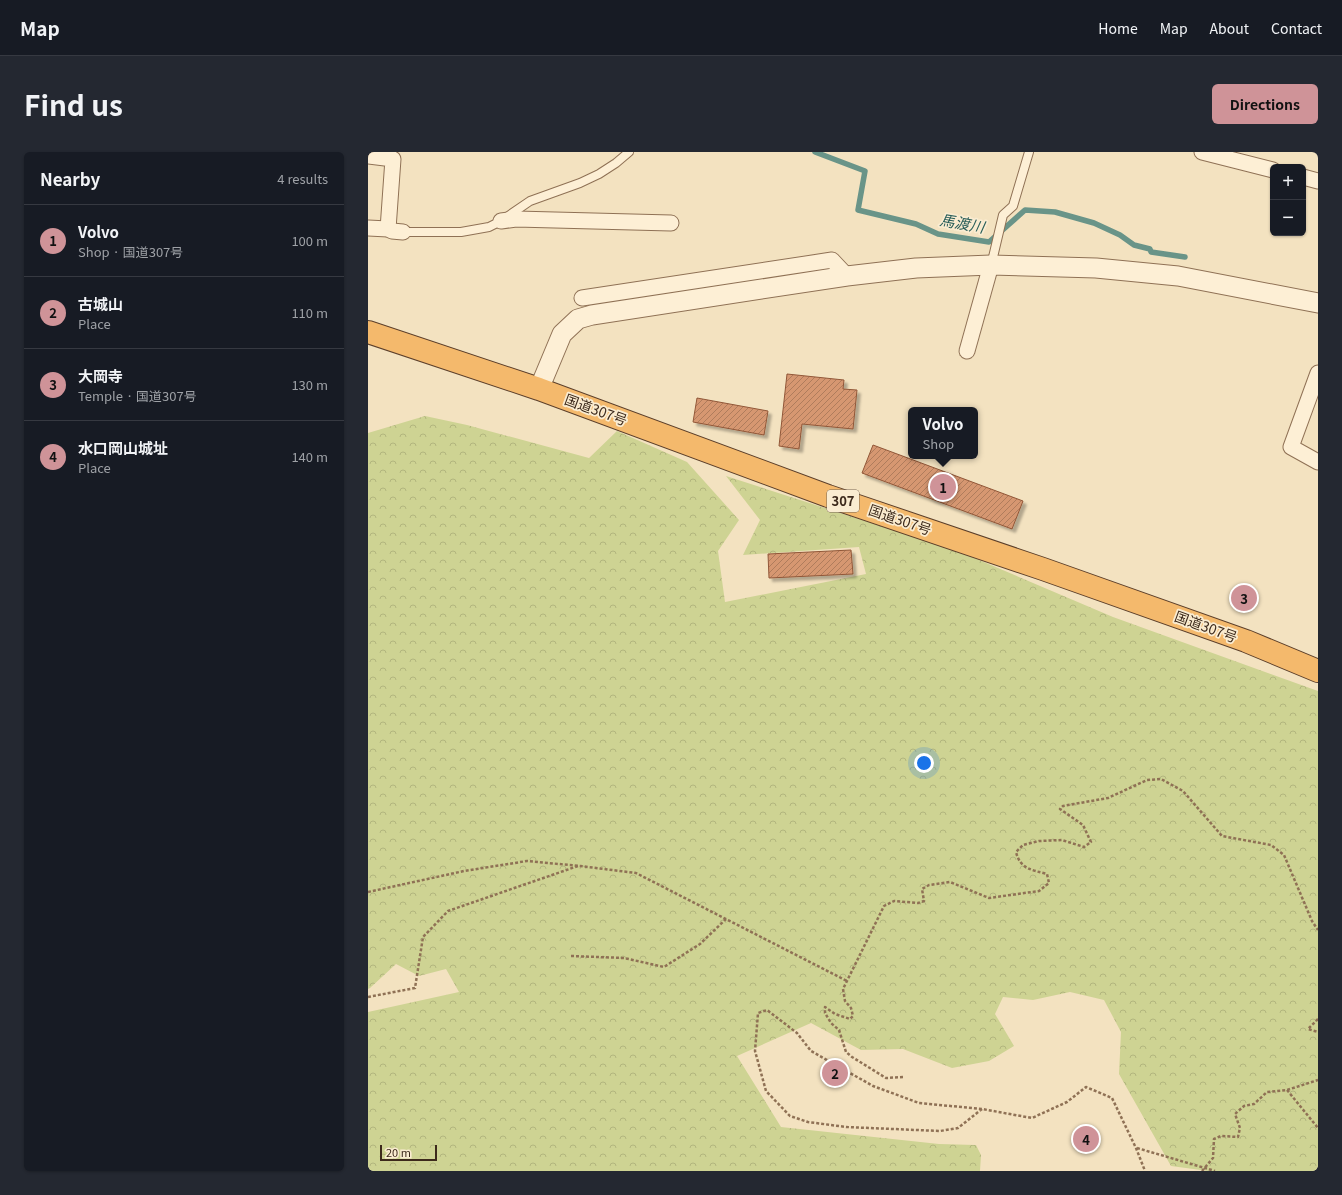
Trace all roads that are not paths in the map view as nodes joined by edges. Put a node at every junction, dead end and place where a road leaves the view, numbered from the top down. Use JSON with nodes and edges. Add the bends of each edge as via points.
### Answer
{"nodes":[{"id":1,"x":629,"y":152,"type":"edge"},
{"id":2,"x":1029,"y":152,"type":"edge"},
{"id":3,"x":1202,"y":152,"type":"edge"},
{"id":4,"x":368,"y":156,"type":"edge"},
{"id":5,"x":1270,"y":169,"type":"edge"},
{"id":6,"x":1306,"y":178,"type":"edge"},
{"id":7,"x":1318,"y":181,"type":"edge"},
{"id":8,"x":501,"y":221,"type":"junction"},
{"id":9,"x":671,"y":223,"type":"dead end"},
{"id":10,"x":368,"y":228,"type":"edge"},
{"id":11,"x":388,"y":229,"type":"junction"},
{"id":12,"x":403,"y":232,"type":"joint"},
{"id":13,"x":990,"y":265,"type":"junction"},
{"id":14,"x":847,"y":276,"type":"junction"},
{"id":15,"x":582,"y":298,"type":"dead end"},
{"id":16,"x":1318,"y":303,"type":"edge"},
{"id":17,"x":368,"y":332,"type":"edge"},
{"id":18,"x":967,"y":351,"type":"dead end"},
{"id":19,"x":1318,"y":373,"type":"edge"},
{"id":20,"x":539,"y":389,"type":"junction"},
{"id":21,"x":1318,"y":462,"type":"edge"},
{"id":22,"x":1318,"y":671,"type":"edge"}],
"edges":[{"from":1,"to":8,"type":"lane","via":[[599,174],[530,201]]},
{"from":2,"to":13,"type":"lane","via":[[1013,206],[1003,215]]},
{"from":3,"to":5,"type":"street"},
{"from":4,"to":11,"type":"street","via":[[394,159]]},
{"from":6,"to":7,"type":"street"},
{"from":8,"to":9,"type":"street","via":[[516,219]]},
{"from":8,"to":12,"type":"lane","via":[[489,227],[461,232]]},
{"from":10,"to":11,"type":"street"},
{"from":11,"to":12,"type":"street"},
{"from":13,"to":14,"type":"street","via":[[916,268]]},
{"from":13,"to":16,"type":"street","via":[[1096,268],[1178,276]]},
{"from":13,"to":18,"type":"street"},
{"from":14,"to":15,"type":"street","via":[[832,260]]},
{"from":14,"to":20,"type":"street","via":[[592,315],[578,320],[562,334]]},
{"from":17,"to":20,"type":"highway","name":"国道307号","number":"307"},
{"from":19,"to":21,"type":"street","via":[[1291,447]]},
{"from":20,"to":22,"type":"highway","name":"国道307号","number":"307","via":[[828,496],[1246,641]]}]}
